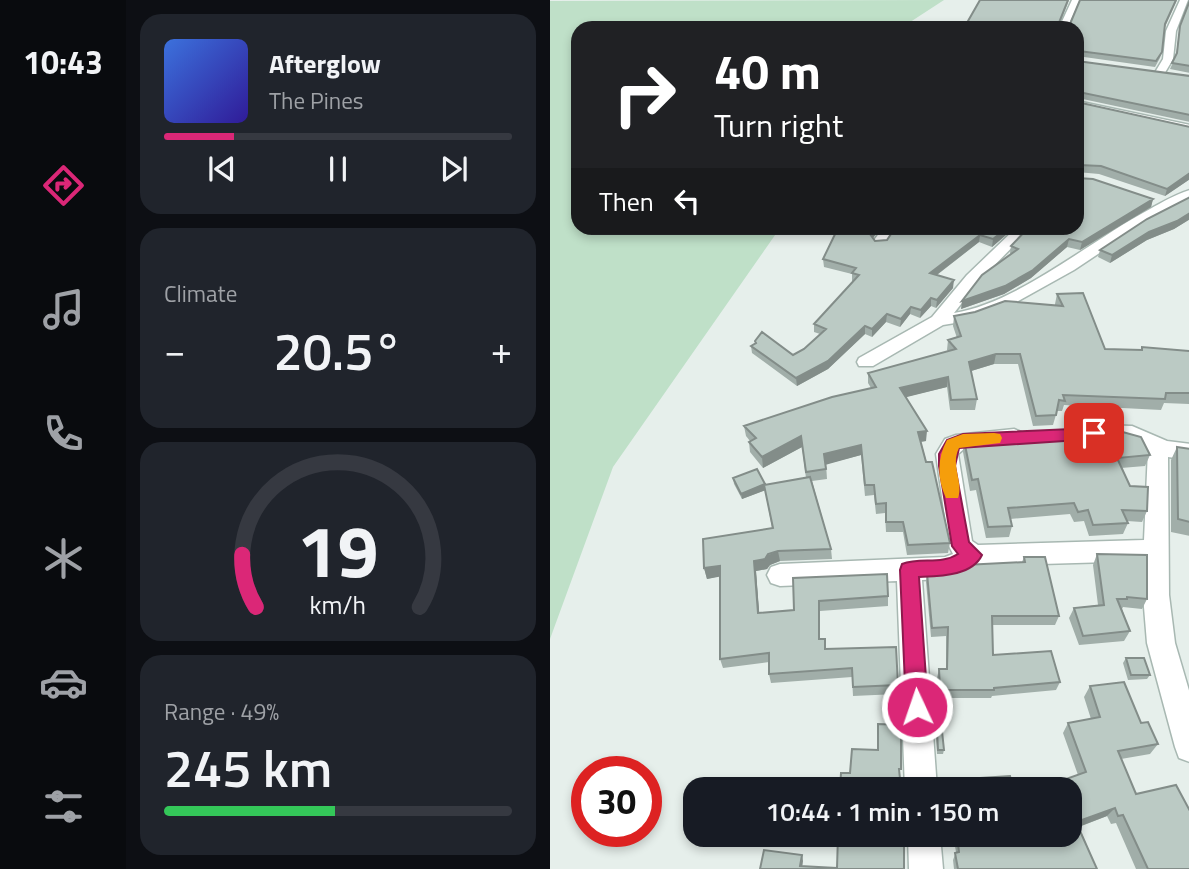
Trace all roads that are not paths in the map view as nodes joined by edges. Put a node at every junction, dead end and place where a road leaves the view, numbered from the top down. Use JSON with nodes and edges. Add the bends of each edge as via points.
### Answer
{"nodes":[{"id":1,"x":1076,"y":0,"type":"edge"},
{"id":2,"x":1184,"y":0,"type":"edge"},
{"id":3,"x":1066,"y":21,"type":"edge"},
{"id":4,"x":1146,"y":71,"type":"edge"},
{"id":5,"x":1084,"y":106,"type":"edge"},
{"id":6,"x":1189,"y":129,"type":"edge"},
{"id":7,"x":1189,"y":194,"type":"edge"},
{"id":8,"x":1148,"y":198,"type":"edge"},
{"id":9,"x":1169,"y":205,"type":"junction"},
{"id":10,"x":885,"y":235,"type":"edge"},
{"id":11,"x":1017,"y":235,"type":"edge"},
{"id":12,"x":880,"y":243,"type":"edge"},
{"id":13,"x":938,"y":321,"type":"junction"},
{"id":14,"x":866,"y":362,"type":"dead end"},
{"id":15,"x":1081,"y":434,"type":"edge"},
{"id":16,"x":1028,"y":436,"type":"edge"},
{"id":17,"x":1163,"y":448,"type":"junction"},
{"id":18,"x":1189,"y":452,"type":"edge"},
{"id":19,"x":1157,"y":550,"type":"junction"},
{"id":20,"x":973,"y":555,"type":"junction"},
{"id":21,"x":909,"y":570,"type":"junction"},
{"id":22,"x":780,"y":575,"type":"dead end"},
{"id":23,"x":1189,"y":747,"type":"edge"},
{"id":24,"x":920,"y":777,"type":"edge"},
{"id":25,"x":925,"y":847,"type":"edge"},
{"id":26,"x":926,"y":869,"type":"edge"}],
"edges":[{"from":1,"to":3,"type":"street"},
{"from":2,"to":4,"type":"street","via":[[1171,31],[1164,74]]},
{"from":5,"to":6,"type":"street"},
{"from":7,"to":9,"type":"street"},
{"from":8,"to":9,"type":"street"},
{"from":9,"to":13,"type":"street","via":[[1007,300],[967,316]]},
{"from":10,"to":12,"type":"street"},
{"from":11,"to":13,"type":"street"},
{"from":13,"to":14,"type":"street"},
{"from":15,"to":17,"type":"street","via":[[1120,432]]},
{"from":16,"to":20,"type":"street","via":[[963,440],[953,444],[947,454],[961,546]]},
{"from":17,"to":18,"type":"street"},
{"from":17,"to":19,"type":"street","via":[[1157,453]]},
{"from":19,"to":20,"type":"street"},
{"from":19,"to":23,"type":"street","via":[[1161,643]]},
{"from":20,"to":21,"type":"street","via":[[945,568]]},
{"from":21,"to":22,"type":"street"},
{"from":21,"to":24,"type":"street"},
{"from":25,"to":26,"type":"street"}]}
